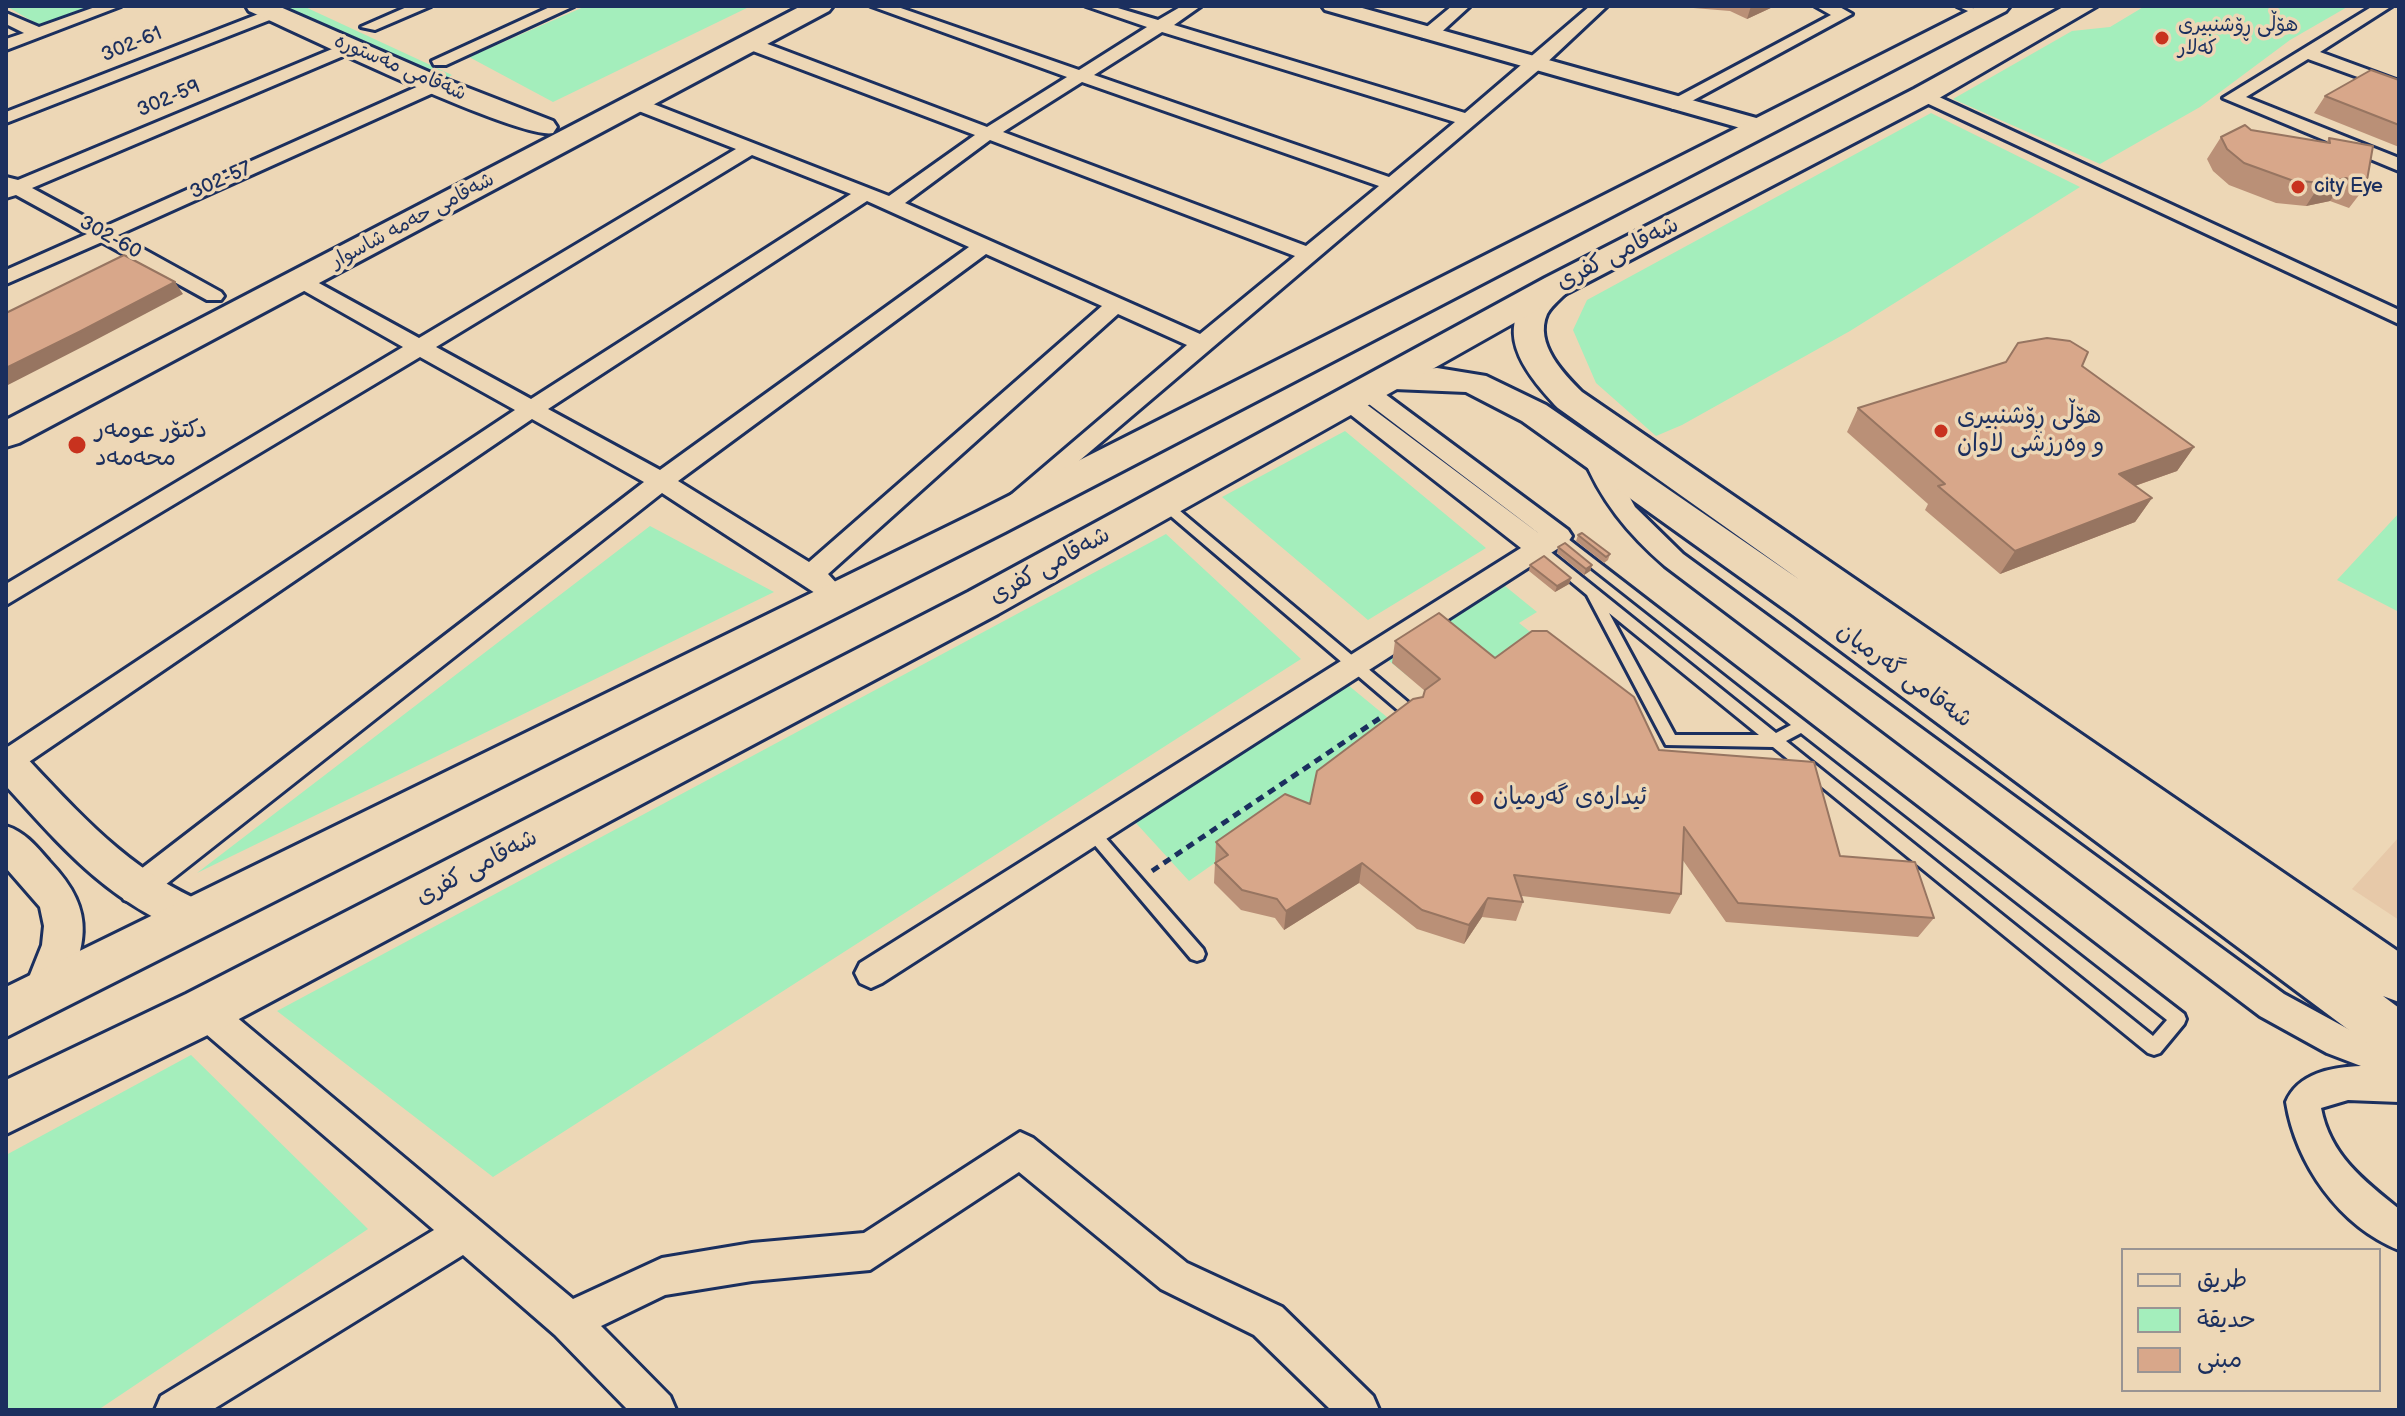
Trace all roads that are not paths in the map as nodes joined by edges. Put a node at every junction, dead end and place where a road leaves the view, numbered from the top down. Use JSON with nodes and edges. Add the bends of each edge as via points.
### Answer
{"nodes":[{"id":1,"x":113,"y":6,"type":"edge"},
{"id":2,"x":423,"y":6,"type":"edge"},
{"id":3,"x":566,"y":6,"type":"edge"},
{"id":4,"x":782,"y":6,"type":"edge"},
{"id":5,"x":820,"y":6,"type":"edge"},
{"id":6,"x":879,"y":6,"type":"edge"},
{"id":7,"x":1094,"y":6,"type":"edge"},
{"id":8,"x":1193,"y":6,"type":"edge"},
{"id":9,"x":1332,"y":6,"type":"edge"},
{"id":10,"x":1462,"y":6,"type":"edge"},
{"id":11,"x":1599,"y":6,"type":"edge"},
{"id":12,"x":1823,"y":6,"type":"edge"},
{"id":13,"x":2084,"y":6,"type":"edge"},
{"id":14,"x":2384,"y":6,"type":"edge"},
{"id":15,"x":266,"y":9,"type":"edge"},
{"id":16,"x":1980,"y":9,"type":"edge"},
{"id":17,"x":340,"y":13,"type":"dead end"},
{"id":18,"x":6,"y":18,"type":"edge"},
{"id":19,"x":369,"y":27,"type":"junction"},
{"id":20,"x":1159,"y":27,"type":"junction"},
{"id":21,"x":38,"y":33,"type":"junction"},
{"id":22,"x":1429,"y":34,"type":"junction"},
{"id":23,"x":751,"y":44,"type":"junction"},
{"id":24,"x":6,"y":45,"type":"edge"},
{"id":25,"x":349,"y":47,"type":"junction"},
{"id":26,"x":2309,"y":54,"type":"junction"},
{"id":27,"x":1535,"y":64,"type":"junction"},
{"id":28,"x":438,"y":73,"type":"junction"},
{"id":29,"x":1084,"y":74,"type":"junction"},
{"id":30,"x":2399,"y":87,"type":"edge"},
{"id":31,"x":1924,"y":95,"type":"junction"},
{"id":32,"x":637,"y":104,"type":"junction"},
{"id":33,"x":1673,"y":104,"type":"junction"},
{"id":34,"x":6,"y":118,"type":"edge"},
{"id":35,"x":1468,"y":120,"type":"junction"},
{"id":36,"x":551,"y":123,"type":"junction"},
{"id":37,"x":1759,"y":126,"type":"junction"},
{"id":38,"x":986,"y":135,"type":"junction"},
{"id":39,"x":749,"y":149,"type":"junction"},
{"id":40,"x":2399,"y":165,"type":"edge"},
{"id":41,"x":1392,"y":184,"type":"junction"},
{"id":42,"x":10,"y":186,"type":"edge"},
{"id":43,"x":866,"y":193,"type":"junction"},
{"id":44,"x":891,"y":204,"type":"junction"},
{"id":45,"x":102,"y":234,"type":"junction"},
{"id":46,"x":985,"y":245,"type":"junction"},
{"id":47,"x":1309,"y":254,"type":"junction"},
{"id":48,"x":6,"y":278,"type":"edge"},
{"id":49,"x":299,"y":280,"type":"junction"},
{"id":50,"x":1557,"y":285,"type":"junction"},
{"id":51,"x":214,"y":296,"type":"junction"},
{"id":52,"x":1116,"y":305,"type":"junction"},
{"id":53,"x":2399,"y":318,"type":"edge"},
{"id":54,"x":1201,"y":343,"type":"junction"},
{"id":55,"x":418,"y":345,"type":"junction"},
{"id":56,"x":1364,"y":390,"type":"junction"},
{"id":57,"x":6,"y":406,"type":"edge"},
{"id":58,"x":532,"y":409,"type":"junction"},
{"id":59,"x":6,"y":435,"type":"edge"},
{"id":60,"x":661,"y":481,"type":"junction"},
{"id":61,"x":1163,"y":503,"type":"junction"},
{"id":62,"x":991,"y":522,"type":"junction"},
{"id":63,"x":1549,"y":542,"type":"junction"},
{"id":64,"x":824,"y":587,"type":"junction"},
{"id":65,"x":1589,"y":587,"type":"junction"},
{"id":66,"x":6,"y":596,"type":"edge"},
{"id":67,"x":1353,"y":664,"type":"junction"},
{"id":68,"x":1406,"y":708,"type":"edge"},
{"id":69,"x":1802,"y":726,"type":"junction"},
{"id":70,"x":1774,"y":741,"type":"junction"},
{"id":71,"x":6,"y":762,"type":"edge"},
{"id":72,"x":1092,"y":832,"type":"junction"},
{"id":73,"x":6,"y":842,"type":"edge"},
{"id":74,"x":122,"y":880,"type":"junction"},
{"id":75,"x":58,"y":897,"type":"junction"},
{"id":76,"x":196,"y":918,"type":"junction"},
{"id":77,"x":1197,"y":954,"type":"dead end"},
{"id":78,"x":871,"y":973,"type":"dead end"},
{"id":79,"x":2399,"y":980,"type":"edge"},
{"id":80,"x":43,"y":995,"type":"junction"},
{"id":81,"x":204,"y":1011,"type":"junction"},
{"id":82,"x":6,"y":1013,"type":"edge"},
{"id":83,"x":2395,"y":1062,"type":"edge"},
{"id":84,"x":6,"y":1108,"type":"edge"},
{"id":85,"x":465,"y":1232,"type":"junction"},
{"id":86,"x":2399,"y":1232,"type":"edge"},
{"id":87,"x":569,"y":1321,"type":"junction"},
{"id":88,"x":175,"y":1410,"type":"edge"},
{"id":89,"x":656,"y":1410,"type":"edge"},
{"id":90,"x":1359,"y":1410,"type":"edge"}],
"edges":[{"from":1,"to":21,"type":"street"},
{"from":2,"to":19,"type":"street"},
{"from":3,"to":28,"type":"street","name":"302-57"},
{"from":4,"to":36,"type":"main road","name":"شەقامی حەمە شاسوار"},
{"from":5,"to":23,"type":"main road","name":"شەقامی حەمە شاسوار"},
{"from":6,"to":29,"type":"street"},
{"from":7,"to":20,"type":"street"},
{"from":8,"to":20,"type":"street"},
{"from":9,"to":22,"type":"street"},
{"from":10,"to":22,"type":"street"},
{"from":11,"to":27,"type":"street"},
{"from":12,"to":33,"type":"street","via":[[1844,14]]},
{"from":13,"to":31,"type":"main road","name":"شەقامی کفری"},
{"from":14,"to":26,"type":"street"},
{"from":15,"to":25,"type":"main road","name":"شەقامی مەستورە"},
{"from":15,"to":34,"type":"street","name":"302-61"},
{"from":16,"to":37,"type":"main road","name":"شەقامی کفری"},
{"from":17,"to":19,"type":"main road","name":"شەقامی مەستورە"},
{"from":18,"to":21,"type":"street"},
{"from":19,"to":28,"type":"main road","name":"شەقامی مەستورە"},
{"from":20,"to":29,"type":"street"},
{"from":20,"to":35,"type":"street"},
{"from":21,"to":24,"type":"street"},
{"from":22,"to":27,"type":"street"},
{"from":23,"to":32,"type":"main road","name":"شەقامی حەمە شاسوار"},
{"from":23,"to":38,"type":"street"},
{"from":25,"to":28,"type":"main road","name":"شەقامی مەستورە"},
{"from":25,"to":42,"type":"street","name":"302-59"},
{"from":26,"to":30,"type":"street"},
{"from":26,"to":40,"type":"street","via":[[2232,98]]},
{"from":27,"to":33,"type":"street"},
{"from":27,"to":35,"type":"street"},
{"from":28,"to":36,"type":"main road","name":"شەقامی مەستورە"},
{"from":28,"to":45,"type":"street","name":"302-57"},
{"from":29,"to":38,"type":"street"},
{"from":29,"to":41,"type":"street"},
{"from":31,"to":50,"type":"main road","name":"شەقامی کفری"},
{"from":31,"to":53,"type":"street"},
{"from":32,"to":39,"type":"street"},
{"from":32,"to":49,"type":"main road","name":"شەقامی حەمە شاسوار"},
{"from":33,"to":37,"type":"street"},
{"from":35,"to":41,"type":"street"},
{"from":36,"to":51,"type":"main road","name":"شەقامی حەمە شاسوار"},
{"from":37,"to":62,"type":"main road","name":"شەقامی کفری"},
{"from":38,"to":44,"type":"street"},
{"from":38,"to":47,"type":"street"},
{"from":39,"to":43,"type":"street"},
{"from":39,"to":55,"type":"street"},
{"from":41,"to":47,"type":"street"},
{"from":42,"to":45,"type":"street","name":"302-60"},
{"from":43,"to":44,"type":"street"},
{"from":43,"to":58,"type":"street"},
{"from":44,"to":46,"type":"street"},
{"from":45,"to":48,"type":"street","name":"302-57"},
{"from":45,"to":51,"type":"street","name":"302-60"},
{"from":46,"to":52,"type":"street"},
{"from":46,"to":60,"type":"street"},
{"from":47,"to":54,"type":"street"},
{"from":49,"to":55,"type":"street"},
{"from":49,"to":59,"type":"main road","name":"شەقامی حەمە شاسوار"},
{"from":50,"to":56,"type":"main road","name":"شەقامی کفری"},
{"from":50,"to":79,"type":"main road","name":"شەقامی گەرمیان","via":[[1531,315],[1529,337],[1542,367],[1570,400]]},
{"from":51,"to":57,"type":"main road","name":"شەقامی حەمە شاسوار"},
{"from":52,"to":54,"type":"street"},
{"from":52,"to":64,"type":"street"},
{"from":54,"to":62,"type":"street"},
{"from":55,"to":58,"type":"street"},
{"from":55,"to":66,"type":"street"},
{"from":56,"to":61,"type":"main road","name":"شەقامی کفری"},
{"from":56,"to":63,"type":"street"},
{"from":56,"to":83,"type":"main road","name":"شەقامی گەرمیان","via":[[1437,378],[1474,383],[1509,398],[1594,454]]},
{"from":58,"to":60,"type":"street"},
{"from":58,"to":71,"type":"street"},
{"from":60,"to":64,"type":"street"},
{"from":60,"to":74,"type":"street"},
{"from":61,"to":67,"type":"lane"},
{"from":61,"to":81,"type":"main road","name":"شەقامی کفری","via":[[983,603]]},
{"from":62,"to":64,"type":"main road","name":"شەقامی کفری"},
{"from":63,"to":65,"type":"lane"},
{"from":63,"to":67,"type":"street"},
{"from":63,"to":69,"type":"lane"},
{"from":64,"to":76,"type":"main road","name":"شەقامی کفری"},
{"from":65,"to":70,"type":"lane"},
{"from":65,"to":70,"type":"lane","via":[[1671,741]]},
{"from":67,"to":68,"type":"lane"},
{"from":67,"to":72,"type":"street"},
{"from":69,"to":70,"type":"lane"},
{"from":69,"to":70,"type":"lane","via":[[2178,1019],[2154,1047]]},
{"from":71,"to":74,"type":"street"},
{"from":72,"to":77,"type":"lane"},
{"from":72,"to":78,"type":"street"},
{"from":73,"to":75,"type":"street"},
{"from":74,"to":75,"type":"street"},
{"from":74,"to":76,"type":"street"},
{"from":75,"to":80,"type":"street","via":[[65,920],[63,947]]},
{"from":76,"to":80,"type":"main road","name":"شەقامی کفری"},
{"from":80,"to":82,"type":"main road","name":"شەقامی کفری"},
{"from":81,"to":84,"type":"main road","name":"شەقامی کفری"},
{"from":81,"to":85,"type":"street"},
{"from":83,"to":86,"type":"street","via":[[2370,1083],[2333,1085],[2303,1102],[2313,1150],[2334,1177]]},
{"from":85,"to":87,"type":"street"},
{"from":85,"to":88,"type":"street"},
{"from":87,"to":89,"type":"street"},
{"from":87,"to":90,"type":"street","via":[[662,1277],[870,1251],[1020,1150],[1174,1276],[1268,1321]]}]}
